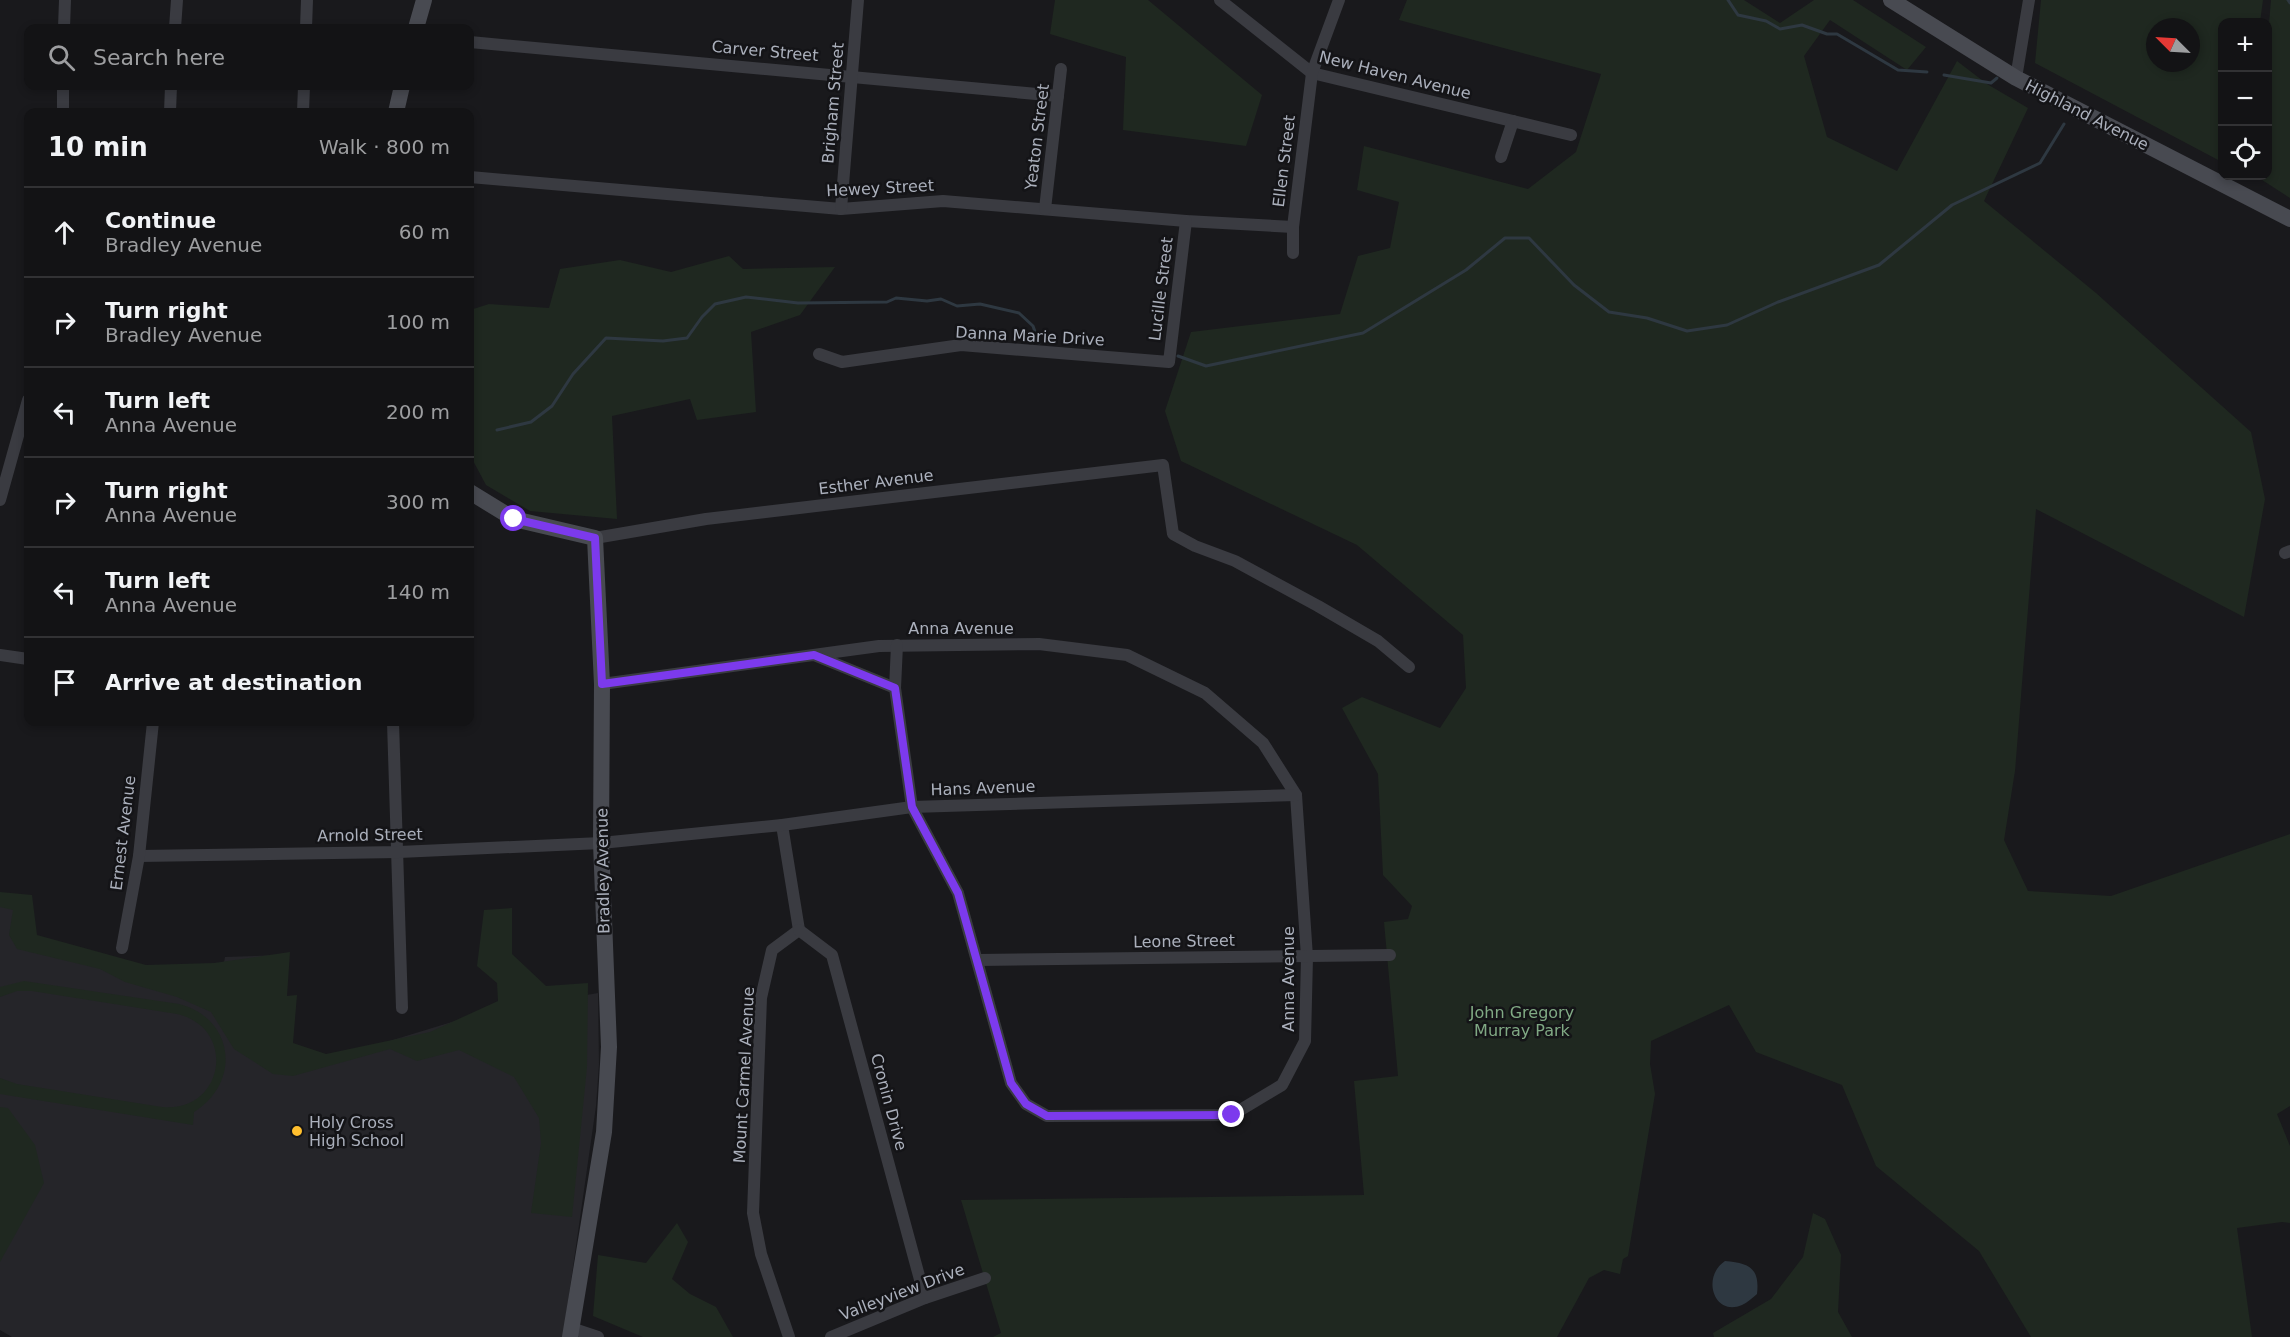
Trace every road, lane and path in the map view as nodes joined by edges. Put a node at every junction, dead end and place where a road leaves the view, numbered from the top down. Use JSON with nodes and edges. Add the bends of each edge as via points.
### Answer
{"nodes":[{"id":1,"x":64,"y":0,"type":"edge"},
{"id":2,"x":177,"y":0,"type":"edge"},
{"id":3,"x":307,"y":0,"type":"edge"},
{"id":4,"x":424,"y":0,"type":"edge"},
{"id":5,"x":858,"y":0,"type":"edge"},
{"id":6,"x":1220,"y":0,"type":"edge"},
{"id":7,"x":1339,"y":0,"type":"edge"},
{"id":8,"x":1891,"y":0,"type":"edge"},
{"id":9,"x":2029,"y":0,"type":"edge"},
{"id":10,"x":64,"y":24,"type":"edge"},
{"id":11,"x":175,"y":24,"type":"edge"},
{"id":12,"x":306,"y":24,"type":"edge"},
{"id":13,"x":417,"y":24,"type":"edge"},
{"id":14,"x":474,"y":42,"type":"edge"},
{"id":15,"x":1061,"y":69,"type":"dead end"},
{"id":16,"x":1312,"y":73,"type":"junction"},
{"id":17,"x":853,"y":76,"type":"junction"},
{"id":18,"x":2016,"y":78,"type":"junction"},
{"id":19,"x":63,"y":90,"type":"edge"},
{"id":20,"x":171,"y":90,"type":"edge"},
{"id":21,"x":304,"y":90,"type":"edge"},
{"id":22,"x":401,"y":90,"type":"edge"},
{"id":23,"x":1058,"y":96,"type":"junction"},
{"id":24,"x":63,"y":108,"type":"edge"},
{"id":25,"x":170,"y":108,"type":"edge"},
{"id":26,"x":303,"y":108,"type":"edge"},
{"id":27,"x":397,"y":108,"type":"edge"},
{"id":28,"x":1513,"y":121,"type":"junction"},
{"id":29,"x":1570,"y":135,"type":"dead end"},
{"id":30,"x":1501,"y":157,"type":"dead end"},
{"id":31,"x":474,"y":177,"type":"edge"},
{"id":32,"x":841,"y":209,"type":"junction"},
{"id":33,"x":1045,"y":209,"type":"junction"},
{"id":34,"x":2290,"y":219,"type":"edge"},
{"id":35,"x":1186,"y":221,"type":"junction"},
{"id":36,"x":1293,"y":227,"type":"junction"},
{"id":37,"x":1293,"y":253,"type":"dead end"},
{"id":38,"x":819,"y":354,"type":"dead end"},
{"id":39,"x":1169,"y":362,"type":"joint"},
{"id":40,"x":24,"y":414,"type":"edge"},
{"id":41,"x":474,"y":494,"type":"edge"},
{"id":42,"x":0,"y":500,"type":"edge"},
{"id":43,"x":595,"y":538,"type":"junction"},
{"id":44,"x":897,"y":645,"type":"junction"},
{"id":45,"x":0,"y":654,"type":"edge"},
{"id":46,"x":814,"y":655,"type":"junction"},
{"id":47,"x":24,"y":657,"type":"edge"},
{"id":48,"x":1409,"y":667,"type":"dead end"},
{"id":49,"x":602,"y":684,"type":"junction"},
{"id":50,"x":895,"y":688,"type":"junction"},
{"id":51,"x":153,"y":726,"type":"edge"},
{"id":52,"x":393,"y":726,"type":"edge"},
{"id":53,"x":1296,"y":795,"type":"junction"},
{"id":54,"x":912,"y":807,"type":"junction"},
{"id":55,"x":782,"y":825,"type":"junction"},
{"id":56,"x":601,"y":843,"type":"junction"},
{"id":57,"x":399,"y":852,"type":"junction"},
{"id":58,"x":140,"y":856,"type":"junction"},
{"id":59,"x":798,"y":930,"type":"junction"},
{"id":60,"x":122,"y":948,"type":"dead end"},
{"id":61,"x":1390,"y":956,"type":"dead end"},
{"id":62,"x":1307,"y":957,"type":"junction"},
{"id":63,"x":978,"y":960,"type":"junction"},
{"id":64,"x":402,"y":1008,"type":"dead end"},
{"id":65,"x":985,"y":1278,"type":"dead end"},
{"id":66,"x":925,"y":1298,"type":"junction"},
{"id":67,"x":571,"y":1333,"type":"edge"},
{"id":68,"x":598,"y":1337,"type":"edge"},
{"id":69,"x":789,"y":1337,"type":"edge"},
{"id":70,"x":831,"y":1337,"type":"edge"}],
"edges":[{"from":1,"to":10,"type":"street"},
{"from":2,"to":11,"type":"street"},
{"from":3,"to":12,"type":"street"},
{"from":4,"to":13,"type":"street"},
{"from":5,"to":17,"type":"street","name":"Brigham Street"},
{"from":6,"to":16,"type":"street","name":"New Haven Avenue"},
{"from":7,"to":16,"type":"street","name":"Ellen Street"},
{"from":8,"to":18,"type":"street","name":"Highland Avenue"},
{"from":9,"to":18,"type":"street"},
{"from":14,"to":17,"type":"street","name":"Carver Street"},
{"from":15,"to":23,"type":"street","name":"Yeaton Street"},
{"from":16,"to":28,"type":"street","name":"New Haven Avenue"},
{"from":16,"to":36,"type":"street","name":"Ellen Street"},
{"from":17,"to":23,"type":"street","name":"Carver Street"},
{"from":17,"to":32,"type":"street","name":"Brigham Street"},
{"from":18,"to":34,"type":"street","name":"Highland Avenue"},
{"from":19,"to":24,"type":"street"},
{"from":20,"to":25,"type":"street"},
{"from":21,"to":26,"type":"street"},
{"from":22,"to":27,"type":"street"},
{"from":23,"to":33,"type":"street","name":"Yeaton Street"},
{"from":28,"to":29,"type":"street","name":"New Haven Avenue"},
{"from":28,"to":30,"type":"street"},
{"from":31,"to":32,"type":"street","name":"Hewey Street"},
{"from":32,"to":33,"type":"street","name":"Hewey Street","via":[[943,201]]},
{"from":33,"to":35,"type":"street","name":"Hewey Street"},
{"from":35,"to":36,"type":"street","name":"Hewey Street"},
{"from":35,"to":39,"type":"street","name":"Lucille Street"},
{"from":36,"to":37,"type":"street","name":"Ellen Street"},
{"from":38,"to":39,"type":"street","name":"Danna Marie Drive","via":[[842,362],[961,345]]},
{"from":40,"to":42,"type":"street"},
{"from":41,"to":43,"type":"street","via":[[514,519]]},
{"from":43,"to":48,"type":"street","name":"Esther Avenue","via":[[706,519],[1163,465],[1171,531],[1186,543],[1243,565],[1368,635]]},
{"from":43,"to":49,"type":"street","name":"Bradley Avenue"},
{"from":44,"to":46,"type":"street","name":"Anna Avenue"},
{"from":44,"to":50,"type":"street","name":"Anna Avenue"},
{"from":44,"to":53,"type":"street","name":"Anna Avenue","via":[[1039,644],[1127,655],[1205,693],[1263,743]]},
{"from":45,"to":47,"type":"street"},
{"from":46,"to":49,"type":"street","name":"Anna Avenue"},
{"from":46,"to":50,"type":"street","name":"Anna Avenue"},
{"from":49,"to":56,"type":"street","name":"Bradley Avenue"},
{"from":50,"to":54,"type":"street","name":"Anna Avenue"},
{"from":51,"to":58,"type":"street","name":"Ernest Avenue"},
{"from":52,"to":57,"type":"street"},
{"from":53,"to":54,"type":"street","name":"Hans Avenue"},
{"from":53,"to":62,"type":"street","name":"Anna Avenue"},
{"from":54,"to":55,"type":"street","name":"Hans Avenue"},
{"from":54,"to":63,"type":"street","name":"Anna Avenue","via":[[958,893]]},
{"from":55,"to":56,"type":"street","name":"Hans Avenue"},
{"from":55,"to":59,"type":"street"},
{"from":56,"to":57,"type":"street","name":"Arnold Street"},
{"from":56,"to":67,"type":"street","name":"Bradley Avenue","via":[[609,1047],[604,1132]]},
{"from":57,"to":58,"type":"street","name":"Arnold Street"},
{"from":57,"to":64,"type":"street"},
{"from":58,"to":60,"type":"street","name":"Ernest Avenue"},
{"from":59,"to":66,"type":"street","name":"Cronin Drive","via":[[832,955]]},
{"from":59,"to":69,"type":"street","name":"Mount Carmel Avenue","via":[[772,950],[761,998],[753,1213],[760,1254]]},
{"from":61,"to":62,"type":"street","name":"Leone Street"},
{"from":62,"to":63,"type":"street","name":"Leone Street"},
{"from":62,"to":63,"type":"street","name":"Anna Avenue","via":[[1305,1041],[1282,1085],[1232,1115],[1047,1116],[1026,1104],[1011,1083]]},
{"from":65,"to":66,"type":"street","name":"Valleyview Drive"},
{"from":66,"to":70,"type":"street","name":"Valleyview Drive"},
{"from":67,"to":68,"type":"street"}]}
